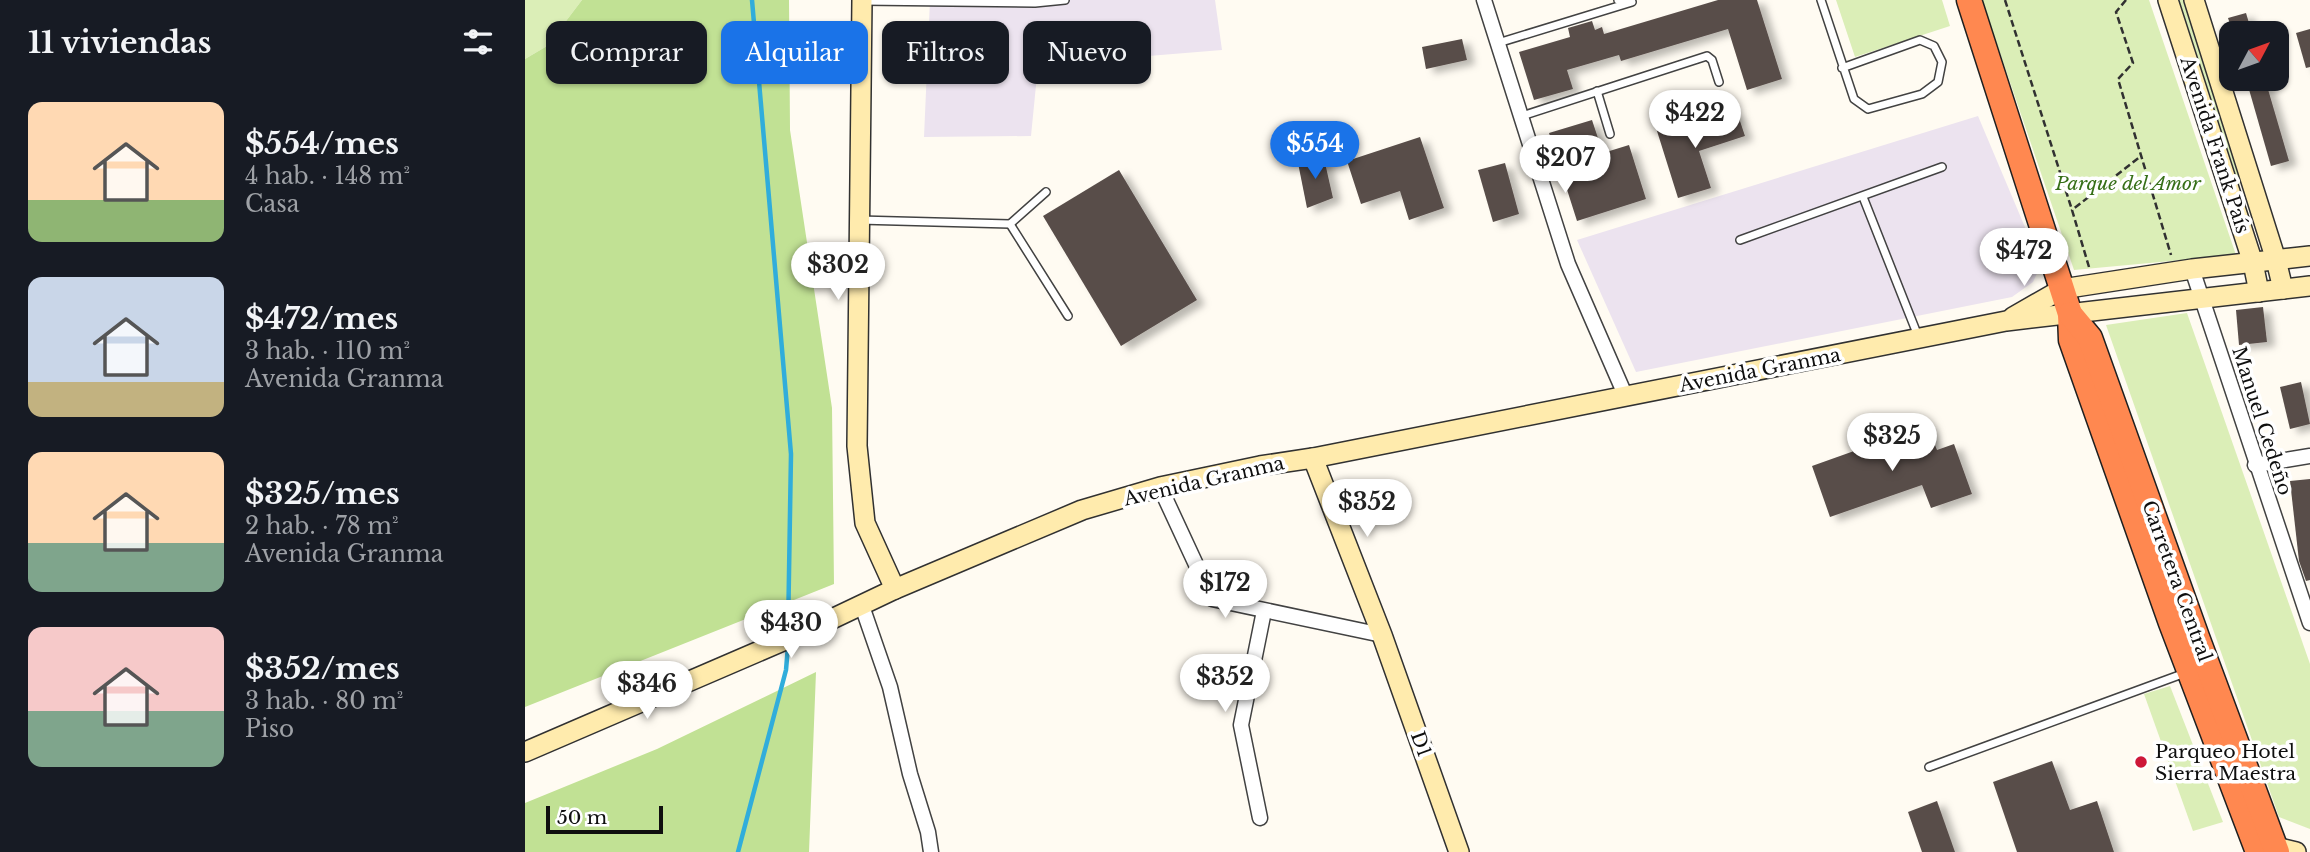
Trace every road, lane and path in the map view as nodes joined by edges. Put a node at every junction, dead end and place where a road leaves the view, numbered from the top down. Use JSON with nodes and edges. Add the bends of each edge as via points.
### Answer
{"nodes":[{"id":1,"x":1065,"y":0,"type":"edge"},
{"id":2,"x":1484,"y":0,"type":"edge"},
{"id":3,"x":1618,"y":0,"type":"edge"},
{"id":4,"x":1821,"y":0,"type":"edge"},
{"id":5,"x":1969,"y":0,"type":"edge"},
{"id":6,"x":2005,"y":0,"type":"edge"},
{"id":7,"x":2126,"y":0,"type":"edge"},
{"id":8,"x":2168,"y":0,"type":"edge"},
{"id":9,"x":2194,"y":0,"type":"edge"},
{"id":10,"x":862,"y":1,"type":"edge"},
{"id":11,"x":1498,"y":43,"type":"junction"},
{"id":12,"x":1842,"y":68,"type":"junction"},
{"id":13,"x":1719,"y":82,"type":"dead end"},
{"id":14,"x":1597,"y":91,"type":"junction"},
{"id":15,"x":1522,"y":116,"type":"junction"},
{"id":16,"x":1610,"y":134,"type":"dead end"},
{"id":17,"x":2141,"y":156,"type":"junction"},
{"id":18,"x":1941,"y":167,"type":"dead end"},
{"id":19,"x":1046,"y":192,"type":"dead end"},
{"id":20,"x":1863,"y":197,"type":"junction"},
{"id":21,"x":2072,"y":210,"type":"junction"},
{"id":22,"x":859,"y":220,"type":"junction"},
{"id":23,"x":1010,"y":224,"type":"junction"},
{"id":24,"x":1740,"y":240,"type":"dead end"},
{"id":25,"x":2310,"y":256,"type":"edge"},
{"id":26,"x":2276,"y":260,"type":"junction"},
{"id":27,"x":2253,"y":262,"type":"junction"},
{"id":28,"x":2184,"y":271,"type":"junction"},
{"id":29,"x":2095,"y":284,"type":"junction"},
{"id":30,"x":2310,"y":286,"type":"edge"},
{"id":31,"x":2062,"y":289,"type":"junction"},
{"id":32,"x":2283,"y":289,"type":"junction"},
{"id":33,"x":2259,"y":292,"type":"junction"},
{"id":34,"x":2202,"y":299,"type":"junction"},
{"id":35,"x":2070,"y":314,"type":"junction"},
{"id":36,"x":1068,"y":316,"type":"dead end"},
{"id":37,"x":2006,"y":321,"type":"junction"},
{"id":38,"x":1919,"y":339,"type":"junction"},
{"id":39,"x":1626,"y":397,"type":"junction"},
{"id":40,"x":2310,"y":456,"type":"edge"},
{"id":41,"x":1313,"y":458,"type":"junction"},
{"id":42,"x":2255,"y":465,"type":"junction"},
{"id":43,"x":1160,"y":487,"type":"junction"},
{"id":44,"x":895,"y":589,"type":"junction"},
{"id":45,"x":2305,"y":592,"type":"edge"},
{"id":46,"x":862,"y":606,"type":"junction"},
{"id":47,"x":1264,"y":611,"type":"junction"},
{"id":48,"x":2310,"y":623,"type":"edge"},
{"id":49,"x":1382,"y":635,"type":"junction"},
{"id":50,"x":2189,"y":671,"type":"junction"},
{"id":51,"x":525,"y":752,"type":"edge"},
{"id":52,"x":1929,"y":767,"type":"dead end"},
{"id":53,"x":1260,"y":818,"type":"dead end"},
{"id":54,"x":2269,"y":851,"type":"edge"},
{"id":55,"x":930,"y":852,"type":"edge"},
{"id":56,"x":1459,"y":852,"type":"edge"}],
"edges":[{"from":1,"to":10,"type":"lane","via":[[1035,4]]},
{"from":2,"to":11,"type":"street"},
{"from":3,"to":11,"type":"lane","via":[[1632,2]]},
{"from":4,"to":12,"type":"lane"},
{"from":5,"to":31,"type":"highway","name":"Carretera Central"},
{"from":6,"to":21,"type":"path"},
{"from":7,"to":17,"type":"path","via":[[2116,12],[2133,64],[2118,79]]},
{"from":8,"to":27,"type":"main road","name":"Avenida Frank País"},
{"from":9,"to":26,"type":"main road","name":"Avenida Frank País"},
{"from":10,"to":22,"type":"main road"},
{"from":11,"to":15,"type":"street"},
{"from":12,"to":12,"type":"lane","via":[[1854,99],[1868,109],[1922,94],[1938,82],[1942,62],[1934,46],[1920,40]]},
{"from":13,"to":14,"type":"lane","via":[[1707,56]]},
{"from":14,"to":15,"type":"lane"},
{"from":14,"to":16,"type":"lane"},
{"from":15,"to":39,"type":"street","via":[[1568,264]]},
{"from":17,"to":21,"type":"path"},
{"from":17,"to":28,"type":"path"},
{"from":18,"to":20,"type":"lane"},
{"from":19,"to":23,"type":"lane"},
{"from":20,"to":24,"type":"lane"},
{"from":20,"to":38,"type":"lane"},
{"from":21,"to":29,"type":"path"},
{"from":22,"to":23,"type":"lane"},
{"from":22,"to":44,"type":"main road","via":[[857,446],[865,523]]},
{"from":23,"to":36,"type":"lane"},
{"from":25,"to":26,"type":"main road","name":"Avenida Granma"},
{"from":26,"to":27,"type":"main road","name":"Avenida Granma"},
{"from":26,"to":32,"type":"main road","name":"Avenida Frank País"},
{"from":27,"to":28,"type":"main road","name":"Avenida Granma"},
{"from":27,"to":33,"type":"main road","name":"Avenida Frank País"},
{"from":28,"to":29,"type":"main road","name":"Avenida Granma"},
{"from":28,"to":34,"type":"street","name":"Manuel Cedeño"},
{"from":29,"to":31,"type":"main road","name":"Avenida Granma"},
{"from":30,"to":32,"type":"main road","name":"Avenida Granma"},
{"from":31,"to":35,"type":"highway","name":"Carretera Central"},
{"from":31,"to":37,"type":"main road","name":"Avenida Granma"},
{"from":32,"to":33,"type":"main road","name":"Avenida Granma"},
{"from":33,"to":34,"type":"main road","name":"Avenida Granma"},
{"from":34,"to":35,"type":"main road","name":"Avenida Granma"},
{"from":34,"to":42,"type":"street","name":"Manuel Cedeño"},
{"from":35,"to":37,"type":"main road","name":"Avenida Granma"},
{"from":35,"to":50,"type":"highway","name":"Carretera Central","via":[[2071,340]]},
{"from":35,"to":54,"type":"highway","name":"Carretera Central","via":[[2090,338]]},
{"from":37,"to":38,"type":"main road","name":"Avenida Granma"},
{"from":38,"to":39,"type":"main road","name":"Avenida Granma"},
{"from":39,"to":41,"type":"main road","name":"Avenida Granma"},
{"from":40,"to":42,"type":"street"},
{"from":41,"to":43,"type":"main road","name":"Avenida Granma"},
{"from":41,"to":49,"type":"main road","name":"D1"},
{"from":42,"to":45,"type":"street","name":"Manuel Cedeño"},
{"from":43,"to":44,"type":"main road","name":"Avenida Granma","via":[[1082,510]]},
{"from":43,"to":47,"type":"street","via":[[1213,599]]},
{"from":44,"to":46,"type":"main road","name":"Avenida Granma"},
{"from":45,"to":48,"type":"street","name":"Manuel Cedeño"},
{"from":46,"to":51,"type":"main road","name":"Avenida Granma"},
{"from":46,"to":55,"type":"street","via":[[890,687]]},
{"from":47,"to":49,"type":"street"},
{"from":47,"to":53,"type":"street","via":[[1241,725]]},
{"from":49,"to":56,"type":"main road","name":"D1"},
{"from":50,"to":52,"type":"lane"},
{"from":50,"to":54,"type":"highway","name":"Carretera Central"}]}
